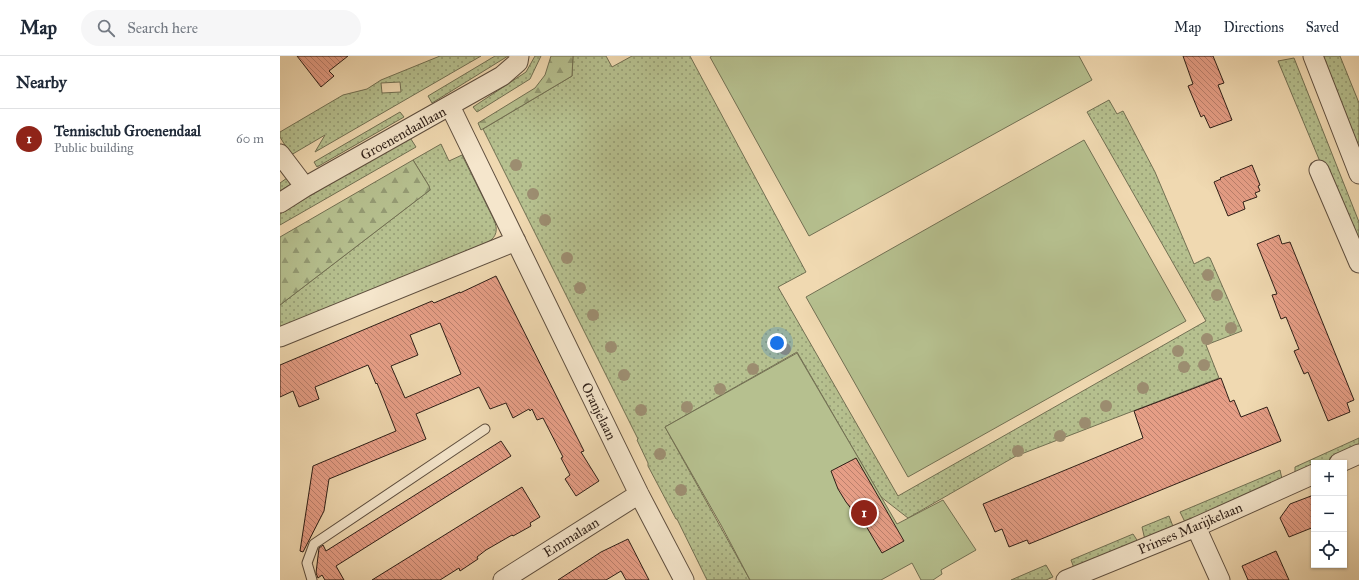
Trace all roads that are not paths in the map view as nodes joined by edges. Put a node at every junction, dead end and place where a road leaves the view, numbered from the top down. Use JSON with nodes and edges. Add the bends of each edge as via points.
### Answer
{"nodes":[{"id":1,"x":519,"y":56,"type":"edge"},
{"id":2,"x":1313,"y":56,"type":"edge"},
{"id":3,"x":450,"y":106,"type":"junction"},
{"id":4,"x":280,"y":154,"type":"edge"},
{"id":5,"x":1319,"y":170,"type":"dead end"},
{"id":6,"x":1359,"y":174,"type":"edge"},
{"id":7,"x":305,"y":187,"type":"junction"},
{"id":8,"x":280,"y":203,"type":"edge"},
{"id":9,"x":516,"y":240,"type":"junction"},
{"id":10,"x":1359,"y":264,"type":"edge"},
{"id":11,"x":280,"y":337,"type":"edge"},
{"id":12,"x":485,"y":429,"type":"dead end"},
{"id":13,"x":1359,"y":454,"type":"edge"},
{"id":14,"x":1346,"y":460,"type":"edge"},
{"id":15,"x":1311,"y":475,"type":"edge"},
{"id":16,"x":639,"y":494,"type":"junction"},
{"id":17,"x":1196,"y":527,"type":"junction"},
{"id":18,"x":312,"y":580,"type":"edge"},
{"id":19,"x":503,"y":580,"type":"edge"},
{"id":20,"x":684,"y":580,"type":"edge"},
{"id":21,"x":1066,"y":580,"type":"edge"},
{"id":22,"x":1220,"y":580,"type":"edge"}],
"edges":[{"from":1,"to":3,"type":"street","name":"Groenendaallaan","via":[[518,62],[502,76]]},
{"from":2,"to":6,"type":"street"},
{"from":3,"to":7,"type":"street","name":"Groenendaallaan"},
{"from":3,"to":9,"type":"street","name":"Oranjelaan"},
{"from":4,"to":7,"type":"street"},
{"from":5,"to":10,"type":"street"},
{"from":7,"to":8,"type":"street","name":"Groenendaallaan"},
{"from":9,"to":11,"type":"street"},
{"from":9,"to":16,"type":"street","name":"Oranjelaan"},
{"from":12,"to":18,"type":"lane","via":[[314,544],[307,563]]},
{"from":13,"to":14,"type":"street"},
{"from":15,"to":17,"type":"street","name":"Prinses Marijkelaan"},
{"from":16,"to":19,"type":"street","name":"Emmalaan"},
{"from":16,"to":20,"type":"street","name":"Oranjelaan"},
{"from":17,"to":21,"type":"street","name":"Prinses Marijkelaan"},
{"from":17,"to":22,"type":"street"}]}
